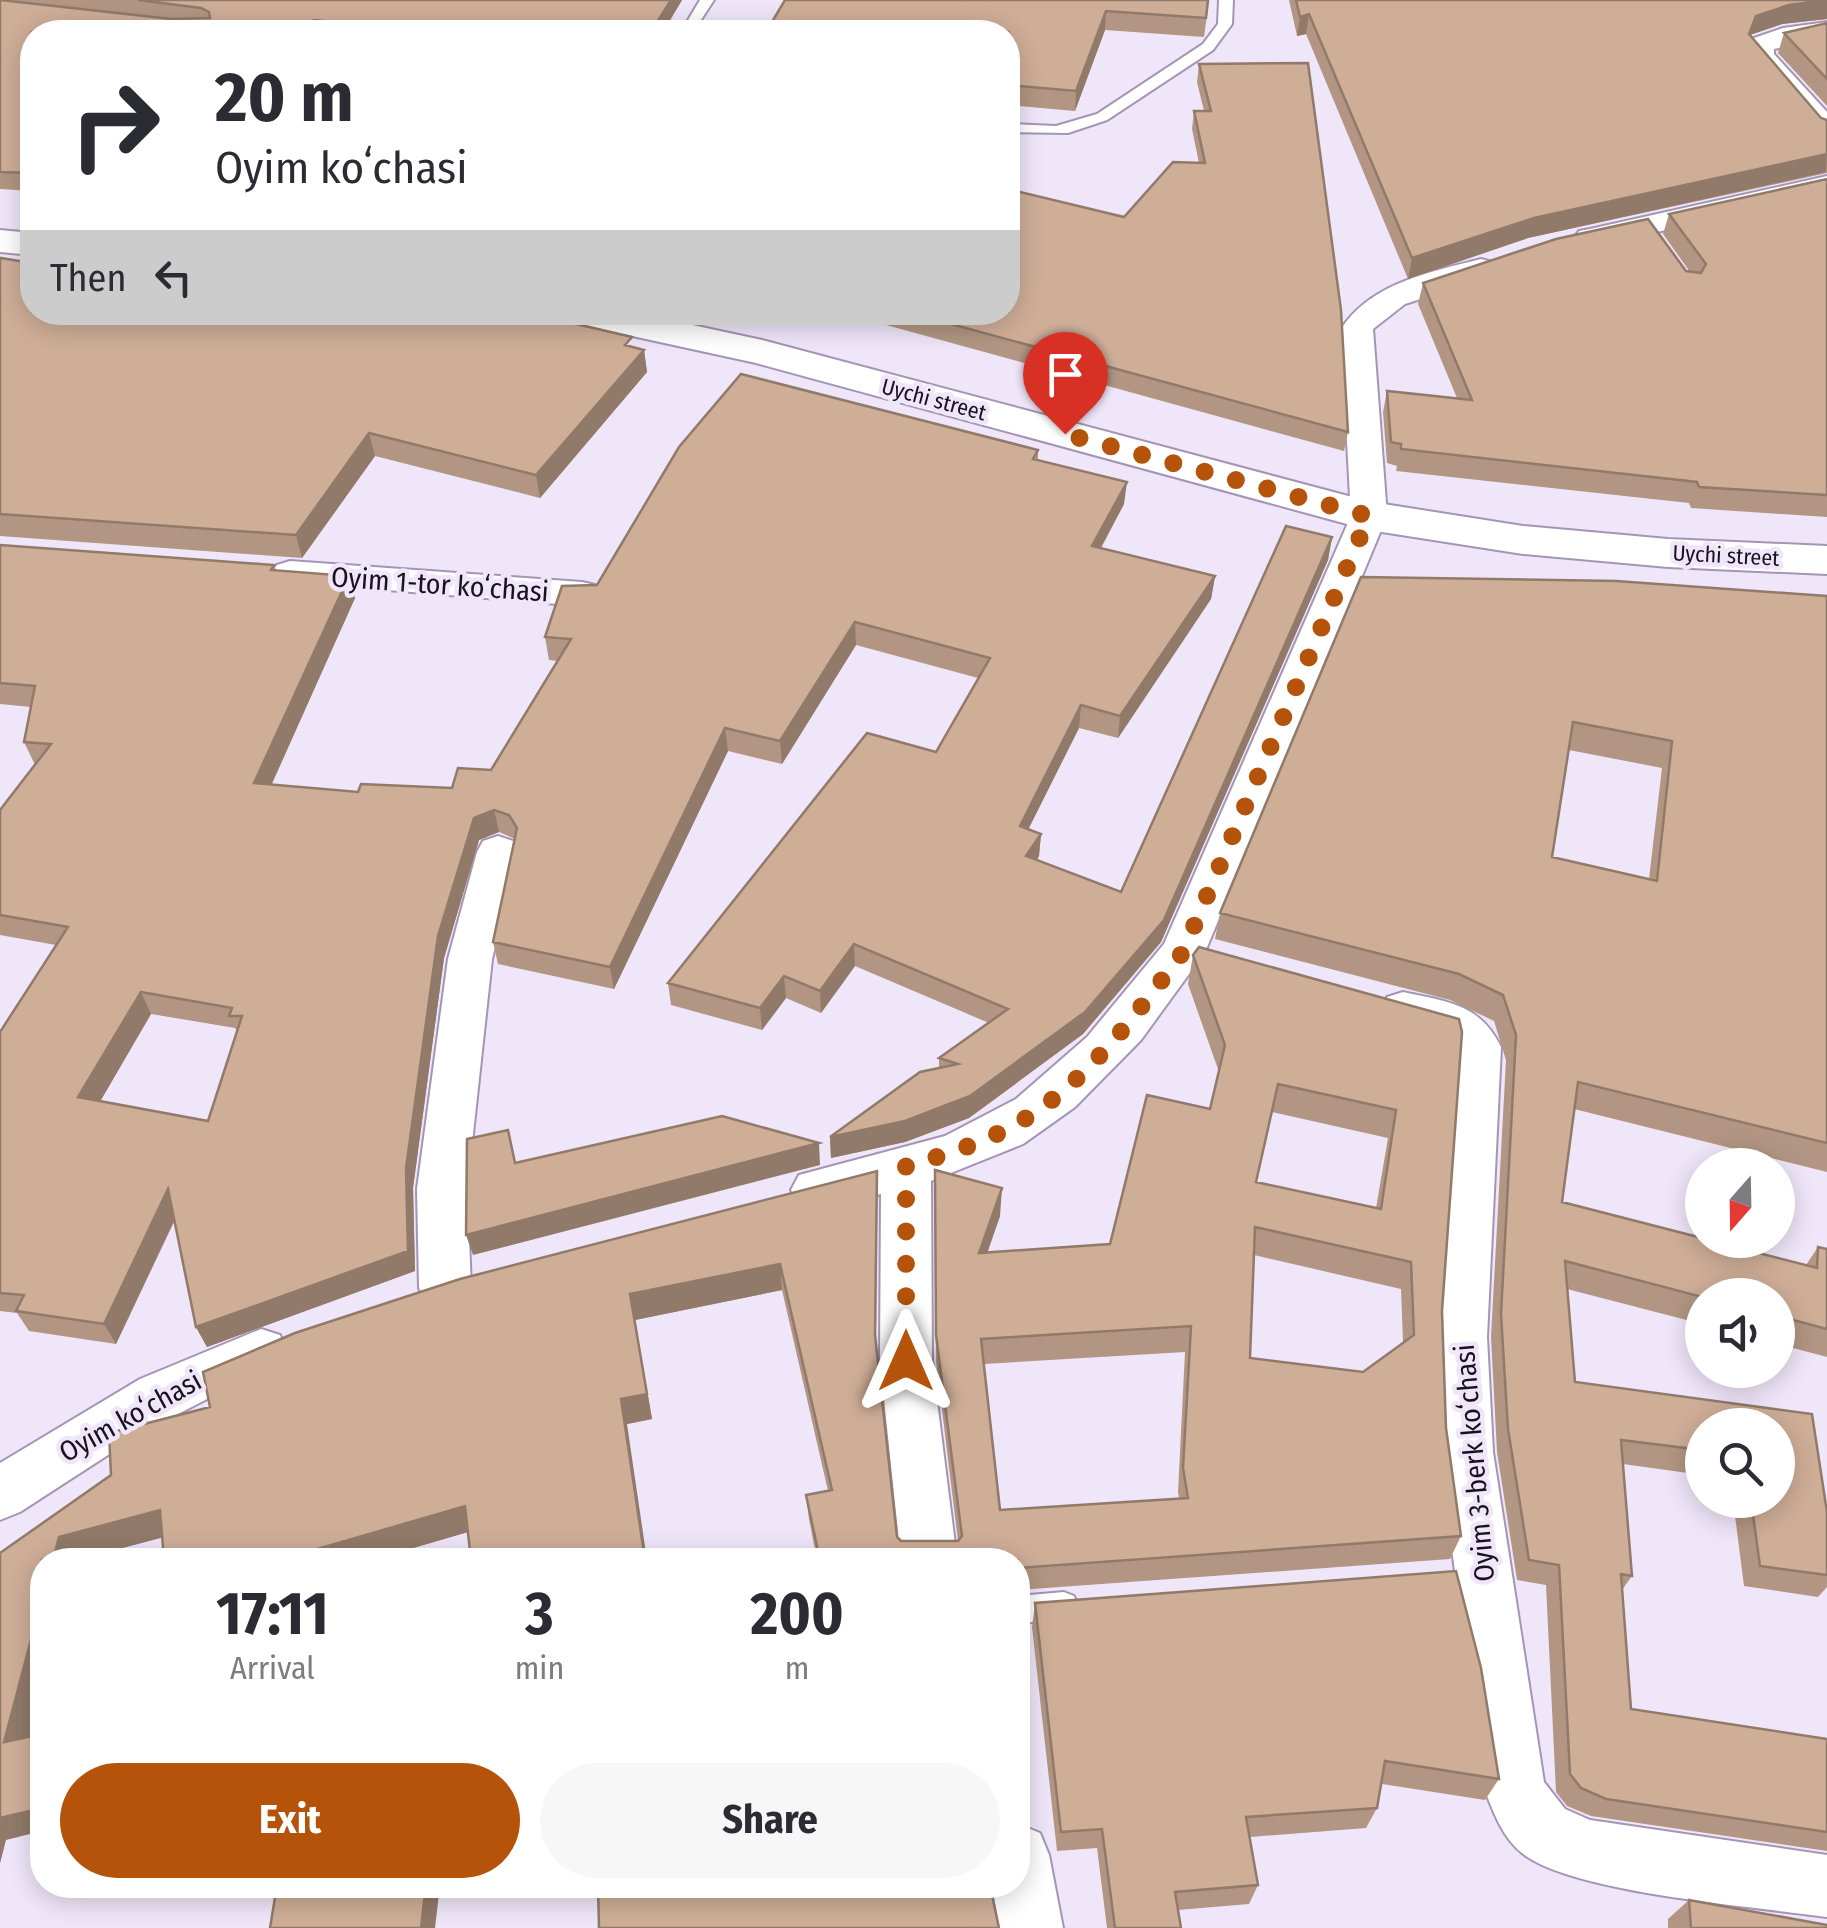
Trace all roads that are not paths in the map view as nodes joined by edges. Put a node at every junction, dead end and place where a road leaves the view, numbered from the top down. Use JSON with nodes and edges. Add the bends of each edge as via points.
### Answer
{"nodes":[{"id":1,"x":1226,"y":0,"type":"edge"},
{"id":2,"x":1827,"y":30,"type":"edge"},
{"id":3,"x":1020,"y":129,"type":"edge"},
{"id":4,"x":1827,"y":130,"type":"edge"},
{"id":5,"x":1827,"y":185,"type":"edge"},
{"id":6,"x":1557,"y":245,"type":"edge"},
{"id":7,"x":1502,"y":262,"type":"edge"},
{"id":8,"x":634,"y":325,"type":"edge"},
{"id":9,"x":1369,"y":516,"type":"junction"},
{"id":10,"x":1827,"y":560,"type":"edge"},
{"id":11,"x":252,"y":570,"type":"edge"},
{"id":12,"x":582,"y":594,"type":"edge"},
{"id":13,"x":498,"y":852,"type":"dead end"},
{"id":14,"x":1183,"y":952,"type":"junction"},
{"id":15,"x":1240,"y":967,"type":"edge"},
{"id":16,"x":1354,"y":997,"type":"edge"},
{"id":17,"x":906,"y":1166,"type":"junction"},
{"id":18,"x":771,"y":1202,"type":"edge"},
{"id":19,"x":445,"y":1288,"type":"edge"},
{"id":20,"x":298,"y":1339,"type":"edge"},
{"id":21,"x":0,"y":1494,"type":"edge"},
{"id":22,"x":928,"y":1548,"type":"edge"},
{"id":23,"x":1095,"y":1604,"type":"edge"},
{"id":24,"x":1030,"y":1609,"type":"edge"},
{"id":25,"x":1827,"y":1886,"type":"edge"},
{"id":26,"x":1026,"y":1898,"type":"edge"},
{"id":27,"x":1031,"y":1928,"type":"edge"}],
"edges":[{"from":1,"to":3,"type":"lane","via":[[1225,24],[1208,47],[1102,117],[1063,131]]},
{"from":2,"to":4,"type":"street","via":[[1771,39],[1760,55]]},
{"from":5,"to":6,"type":"street","via":[[1649,233]]},
{"from":7,"to":9,"type":"street","via":[[1390,299],[1362,317],[1357,329]]},
{"from":8,"to":9,"type":"main road","name":"Uychi street","via":[[762,352]]},
{"from":9,"to":10,"type":"main road","name":"Uychi street","via":[[1541,542]]},
{"from":9,"to":14,"type":"street"},
{"from":11,"to":12,"type":"street","name":"Oyim 1-tor koʻchasi"},
{"from":13,"to":19,"type":"street","via":[[465,998],[442,1189]]},
{"from":14,"to":15,"type":"street"},
{"from":14,"to":17,"type":"street","via":[[1139,1010],[1043,1106],[1004,1131]]},
{"from":16,"to":25,"type":"street","name":"Oyim 3-berk koʻchasi","via":[[1449,1022],[1474,1035],[1478,1046],[1460,1337],[1473,1575],[1514,1788],[1526,1814],[1540,1832],[1566,1846]]},
{"from":17,"to":18,"type":"street"},
{"from":17,"to":22,"type":"street","via":[[906,1361]]},
{"from":20,"to":21,"type":"street","name":"Oyim koʻchasi","via":[[162,1394]]},
{"from":23,"to":24,"type":"lane"},
{"from":26,"to":27,"type":"street"}]}
